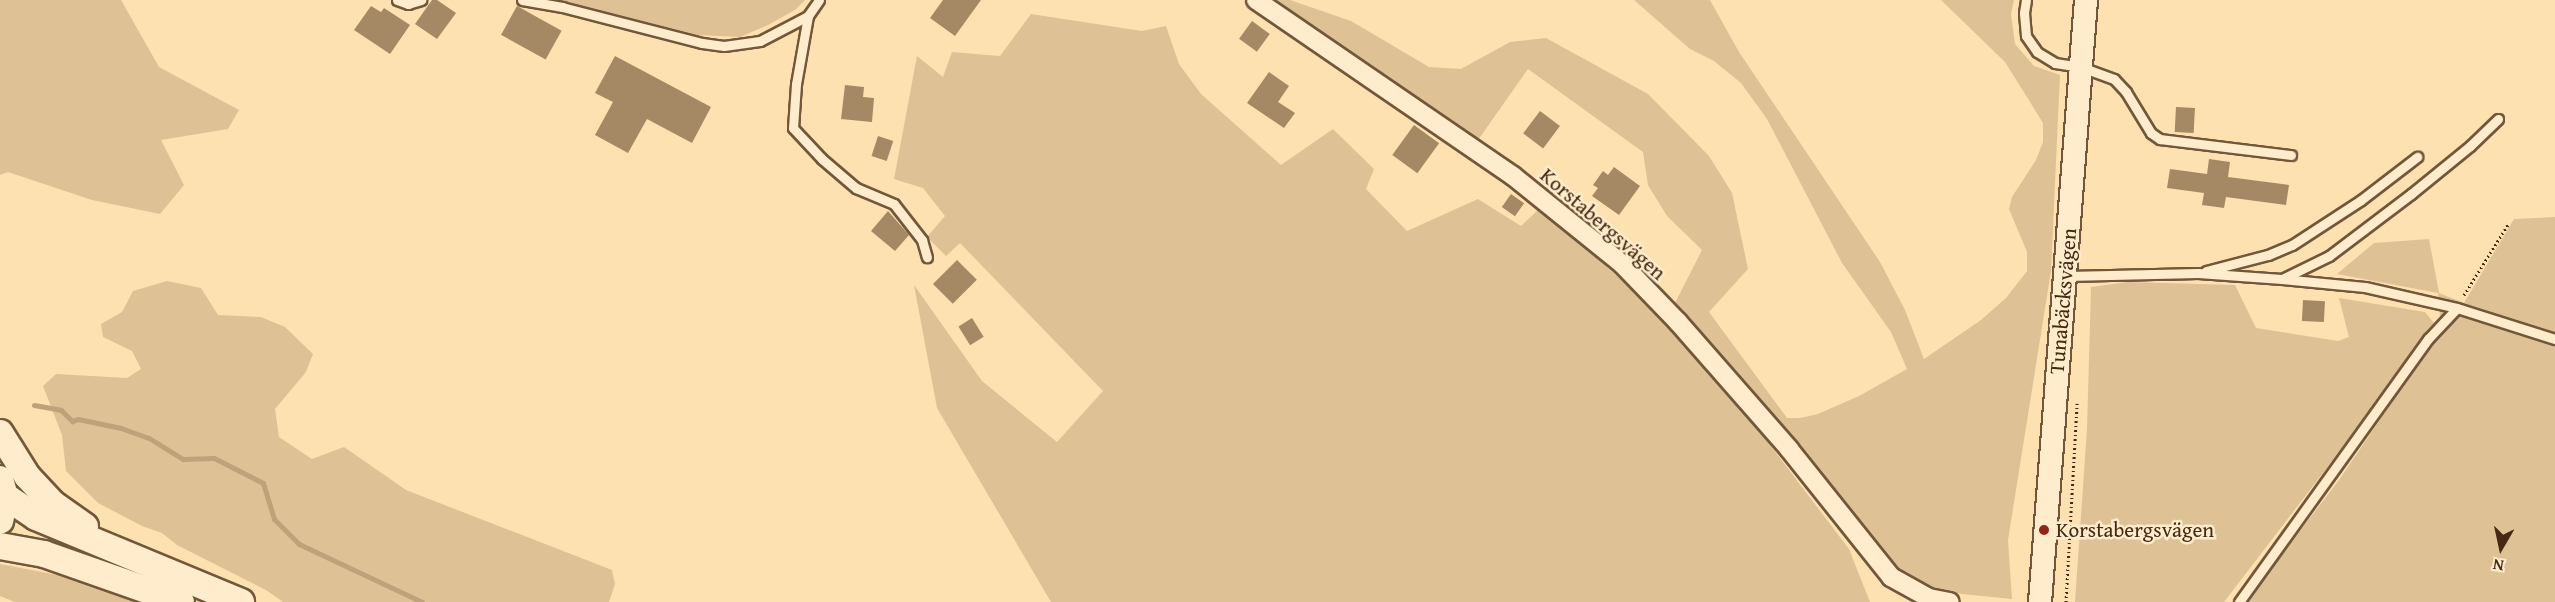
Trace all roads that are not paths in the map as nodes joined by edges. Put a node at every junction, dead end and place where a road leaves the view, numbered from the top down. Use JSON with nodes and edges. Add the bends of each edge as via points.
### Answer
{"nodes":[{"id":1,"x":397,"y":0,"type":"edge"},
{"id":2,"x":421,"y":0,"type":"edge"},
{"id":3,"x":522,"y":0,"type":"edge"},
{"id":4,"x":819,"y":0,"type":"edge"},
{"id":5,"x":1256,"y":0,"type":"edge"},
{"id":6,"x":2026,"y":0,"type":"edge"},
{"id":7,"x":2086,"y":0,"type":"edge"},
{"id":8,"x":808,"y":16,"type":"junction"},
{"id":9,"x":2081,"y":67,"type":"junction"},
{"id":10,"x":2498,"y":119,"type":"dead end"},
{"id":11,"x":2290,"y":155,"type":"dead end"},
{"id":12,"x":2417,"y":157,"type":"dead end"},
{"id":13,"x":927,"y":257,"type":"dead end"},
{"id":14,"x":2198,"y":273,"type":"junction"},
{"id":15,"x":2065,"y":276,"type":"junction"},
{"id":16,"x":2282,"y":279,"type":"junction"},
{"id":17,"x":2457,"y":308,"type":"junction"},
{"id":18,"x":2555,"y":339,"type":"edge"},
{"id":19,"x":0,"y":433,"type":"edge"},
{"id":20,"x":3,"y":488,"type":"edge"},
{"id":21,"x":0,"y":521,"type":"edge"},
{"id":22,"x":0,"y":546,"type":"edge"},
{"id":23,"x":123,"y":552,"type":"junction"},
{"id":24,"x":180,"y":602,"type":"edge"},
{"id":25,"x":241,"y":602,"type":"edge"},
{"id":26,"x":1950,"y":602,"type":"edge"},
{"id":27,"x":2040,"y":602,"type":"edge"},
{"id":28,"x":2239,"y":602,"type":"edge"}],
"edges":[{"from":1,"to":2,"type":"lane","via":[[408,4]]},
{"from":3,"to":8,"type":"lane","via":[[724,46],[760,41]]},
{"from":4,"to":8,"type":"lane"},
{"from":5,"to":26,"type":"street","name":"Korstabergsvägen","via":[[1513,176],[1622,264],[1789,449],[1891,577],[1929,598]]},
{"from":6,"to":9,"type":"lane","via":[[2026,36],[2037,52],[2055,63]]},
{"from":7,"to":9,"type":"street","name":"Tunabäcksvägen"},
{"from":8,"to":13,"type":"lane","via":[[792,128],[856,188],[894,204],[922,240]]},
{"from":9,"to":11,"type":"lane","via":[[2114,79],[2151,133],[2160,139]]},
{"from":9,"to":15,"type":"street","name":"Tunabäcksvägen"},
{"from":10,"to":16,"type":"lane","via":[[2436,174],[2338,249]]},
{"from":12,"to":14,"type":"lane","via":[[2292,245]]},
{"from":14,"to":15,"type":"lane"},
{"from":14,"to":16,"type":"lane"},
{"from":15,"to":27,"type":"street","name":"Tunabäcksvägen"},
{"from":16,"to":17,"type":"lane","via":[[2365,287]]},
{"from":17,"to":18,"type":"lane"},
{"from":17,"to":28,"type":"lane","via":[[2428,339]]},
{"from":19,"to":23,"type":"main road","via":[[27,476],[53,504]]},
{"from":20,"to":21,"type":"main road"},
{"from":20,"to":23,"type":"main road","via":[[36,517]]},
{"from":22,"to":24,"type":"main road","via":[[44,554]]},
{"from":23,"to":25,"type":"main road"}]}
